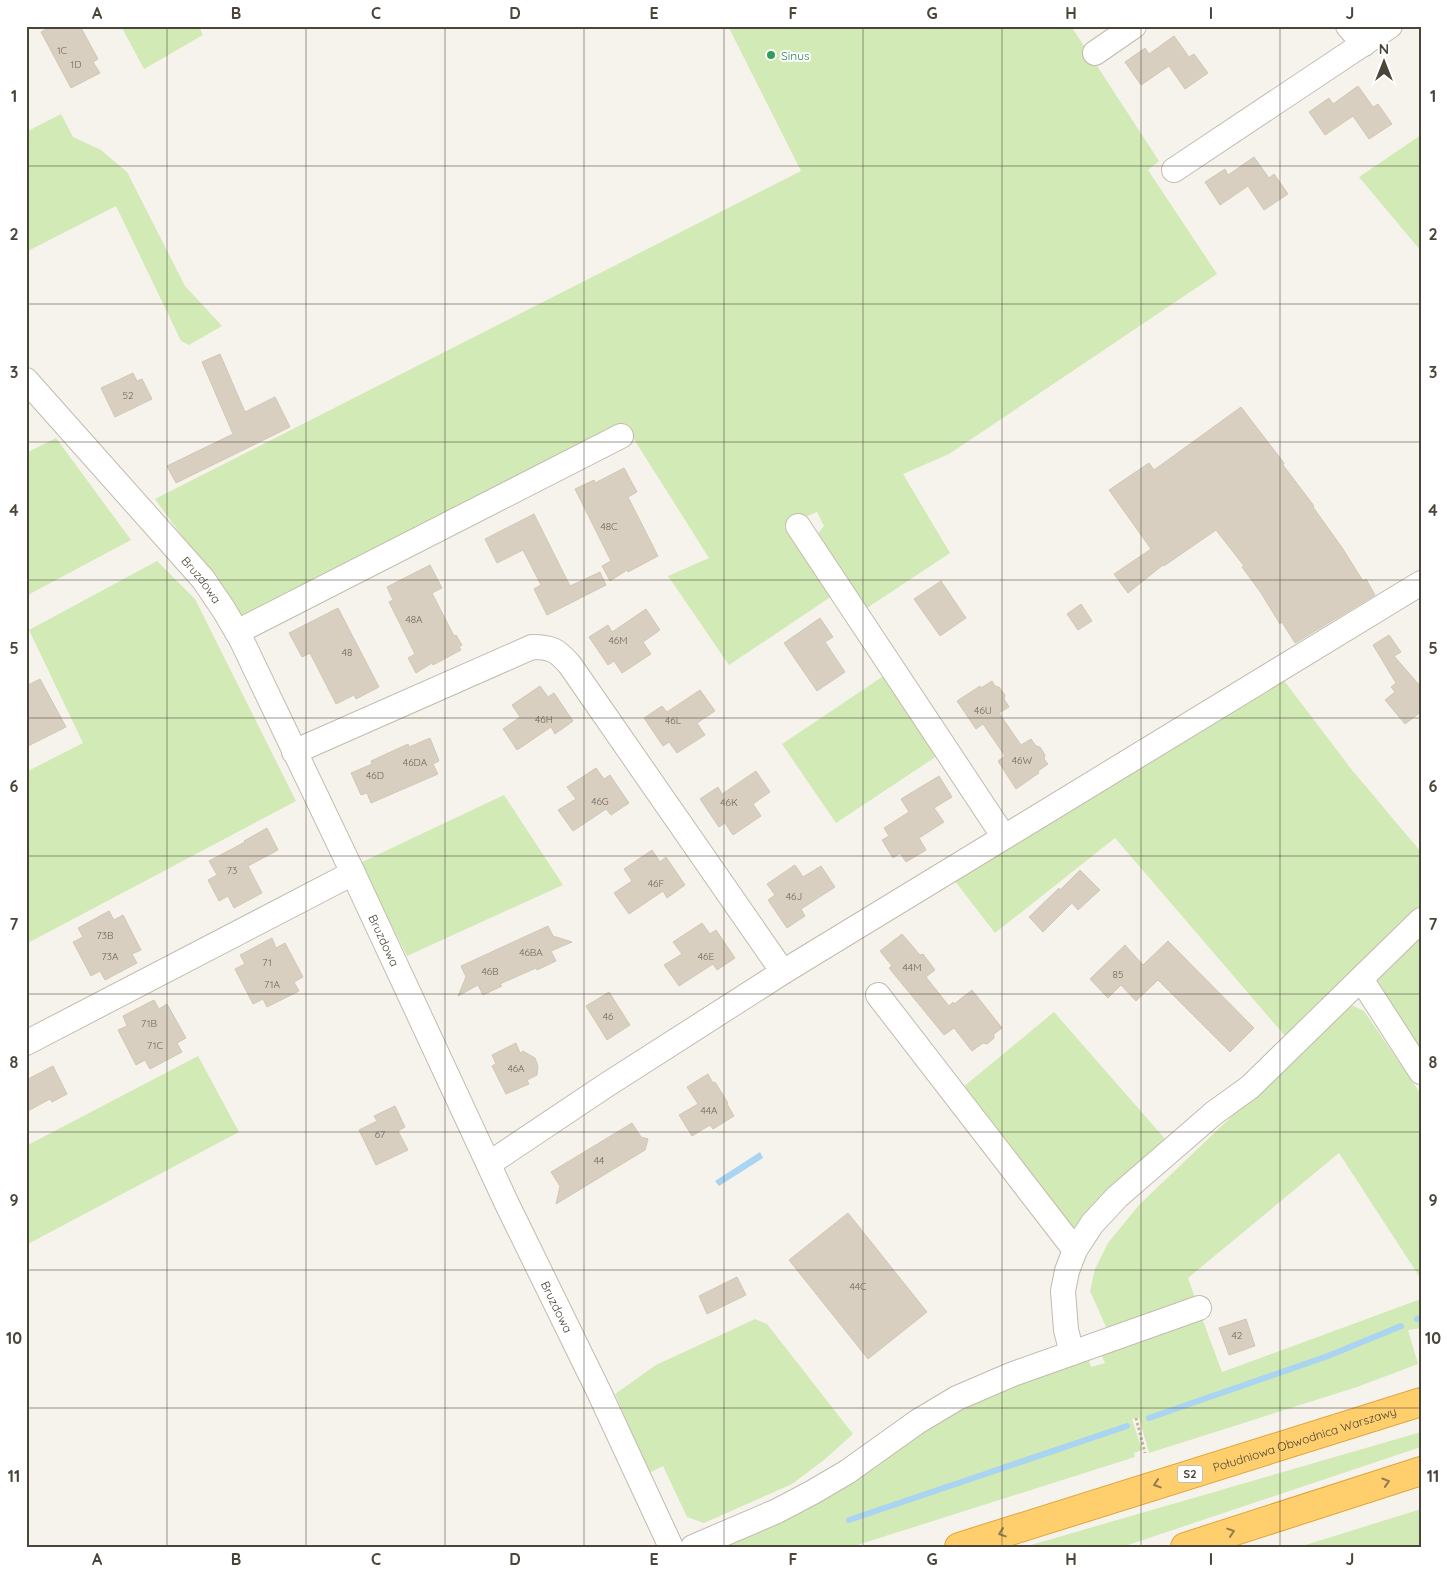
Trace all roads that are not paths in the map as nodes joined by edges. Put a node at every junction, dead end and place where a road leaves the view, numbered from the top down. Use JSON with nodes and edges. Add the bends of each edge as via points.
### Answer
{"nodes":[{"id":1,"x":1134,"y":26,"type":"edge"},
{"id":2,"x":1348,"y":26,"type":"edge"},
{"id":3,"x":1390,"y":26,"type":"edge"},
{"id":4,"x":1364,"y":44,"type":"junction"},
{"id":5,"x":1095,"y":53,"type":"dead end"},
{"id":6,"x":1174,"y":170,"type":"dead end"},
{"id":7,"x":26,"y":380,"type":"edge"},
{"id":8,"x":621,"y":436,"type":"dead end"},
{"id":9,"x":798,"y":526,"type":"dead end"},
{"id":10,"x":1421,"y":583,"type":"edge"},
{"id":11,"x":237,"y":632,"type":"junction"},
{"id":12,"x":294,"y":752,"type":"junction"},
{"id":13,"x":1004,"y":837,"type":"junction"},
{"id":14,"x":353,"y":873,"type":"junction"},
{"id":15,"x":1421,"y":920,"type":"edge"},
{"id":16,"x":783,"y":972,"type":"junction"},
{"id":17,"x":1361,"y":979,"type":"junction"},
{"id":18,"x":878,"y":996,"type":"dead end"},
{"id":19,"x":26,"y":1043,"type":"edge"},
{"id":20,"x":1421,"y":1072,"type":"edge"},
{"id":21,"x":490,"y":1163,"type":"junction"},
{"id":22,"x":1075,"y":1250,"type":"junction"},
{"id":23,"x":1199,"y":1308,"type":"dead end"},
{"id":24,"x":1072,"y":1353,"type":"junction"},
{"id":25,"x":1421,"y":1402,"type":"edge"},
{"id":26,"x":1421,"y":1472,"type":"edge"},
{"id":27,"x":671,"y":1547,"type":"edge"},
{"id":28,"x":693,"y":1547,"type":"edge"},
{"id":29,"x":959,"y":1547,"type":"edge"},
{"id":30,"x":1185,"y":1547,"type":"edge"}],
"edges":[{"from":1,"to":5,"type":"street"},
{"from":2,"to":4,"type":"street"},
{"from":3,"to":4,"type":"street"},
{"from":4,"to":6,"type":"street"},
{"from":7,"to":11,"type":"street","name":"Bruzdowa","via":[[202,579]]},
{"from":8,"to":11,"type":"street"},
{"from":9,"to":13,"type":"street"},
{"from":10,"to":13,"type":"street"},
{"from":11,"to":12,"type":"street","name":"Bruzdowa"},
{"from":12,"to":14,"type":"street","name":"Bruzdowa"},
{"from":12,"to":16,"type":"street","via":[[532,647],[551,648],[570,665]]},
{"from":13,"to":16,"type":"street"},
{"from":14,"to":19,"type":"street"},
{"from":14,"to":21,"type":"street","name":"Bruzdowa"},
{"from":15,"to":17,"type":"street"},
{"from":16,"to":21,"type":"street"},
{"from":17,"to":20,"type":"street"},
{"from":17,"to":22,"type":"street","via":[[1250,1087],[1214,1113],[1117,1197],[1092,1224]]},
{"from":18,"to":22,"type":"street"},
{"from":21,"to":27,"type":"street","name":"Bruzdowa"},
{"from":22,"to":24,"type":"street","via":[[1063,1291],[1066,1330]]},
{"from":23,"to":24,"type":"street"},
{"from":24,"to":28,"type":"street","via":[[956,1398],[813,1492]]},
{"from":25,"to":29,"type":"highway","name":"Południowa Obwodnica Warszawy","number":"S2","one_way":true},
{"from":30,"to":26,"type":"highway","one_way":true}]}
